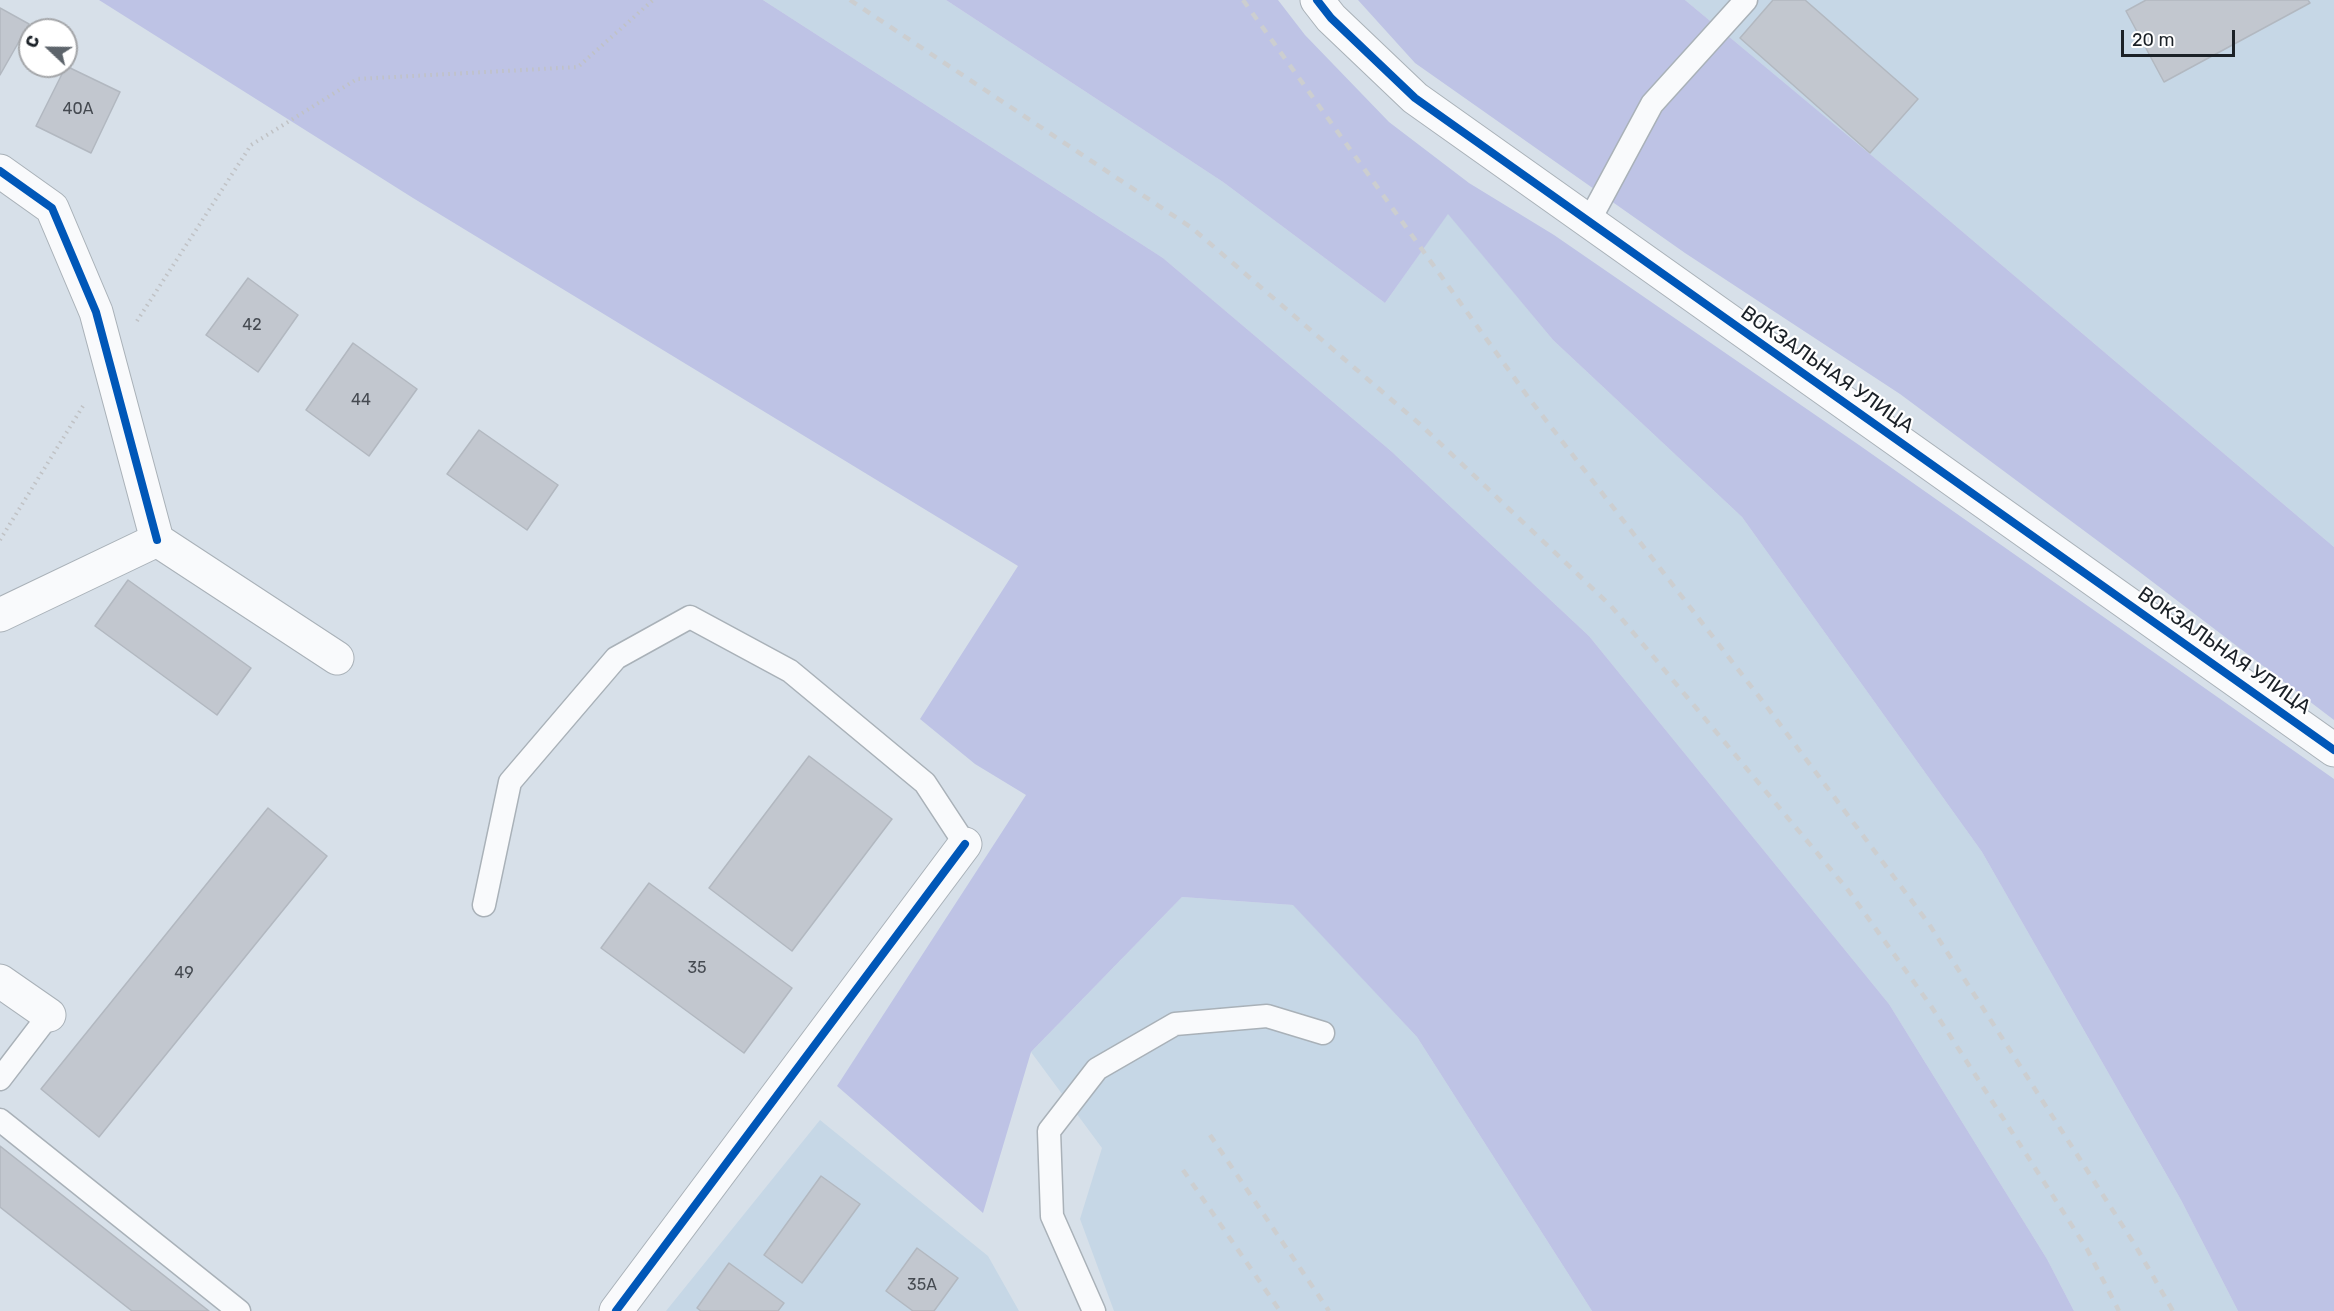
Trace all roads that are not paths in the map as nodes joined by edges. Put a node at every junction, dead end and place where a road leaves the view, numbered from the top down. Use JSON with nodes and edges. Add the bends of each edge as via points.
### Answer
{"nodes":[{"id":1,"x":1317,"y":0,"type":"edge"},
{"id":2,"x":1746,"y":0,"type":"edge"},
{"id":3,"x":0,"y":171,"type":"edge"},
{"id":4,"x":1588,"y":221,"type":"junction"},
{"id":5,"x":157,"y":540,"type":"junction"},
{"id":6,"x":0,"y":615,"type":"edge"},
{"id":7,"x":338,"y":658,"type":"dead end"},
{"id":8,"x":2334,"y":750,"type":"edge"},
{"id":9,"x":965,"y":844,"type":"joint"},
{"id":10,"x":484,"y":905,"type":"dead end"},
{"id":11,"x":0,"y":981,"type":"edge"},
{"id":12,"x":49,"y":1016,"type":"joint"},
{"id":13,"x":1323,"y":1034,"type":"dead end"},
{"id":14,"x":0,"y":1079,"type":"edge"},
{"id":15,"x":0,"y":1120,"type":"edge"},
{"id":16,"x":239,"y":1311,"type":"edge"},
{"id":17,"x":616,"y":1311,"type":"edge"},
{"id":18,"x":1094,"y":1311,"type":"edge"}],
"edges":[{"from":1,"to":4,"type":"street","name":"ВОКЗАЛЬНАЯ УЛИЦА","via":[[1415,98]]},
{"from":2,"to":4,"type":"lane","via":[[1652,104]]},
{"from":3,"to":5,"type":"street","via":[[52,208],[96,312]]},
{"from":4,"to":8,"type":"street","name":"ВОКЗАЛЬНАЯ УЛИЦА"},
{"from":5,"to":6,"type":"street"},
{"from":5,"to":7,"type":"street"},
{"from":9,"to":10,"type":"lane","via":[[925,783],[898,760],[790,671],[690,616],[616,658],[510,782]]},
{"from":9,"to":17,"type":"street"},
{"from":11,"to":12,"type":"street"},
{"from":12,"to":14,"type":"lane"},
{"from":13,"to":18,"type":"lane","via":[[1267,1016],[1175,1024],[1097,1070],[1049,1131],[1052,1216]]},
{"from":15,"to":16,"type":"lane"}]}
